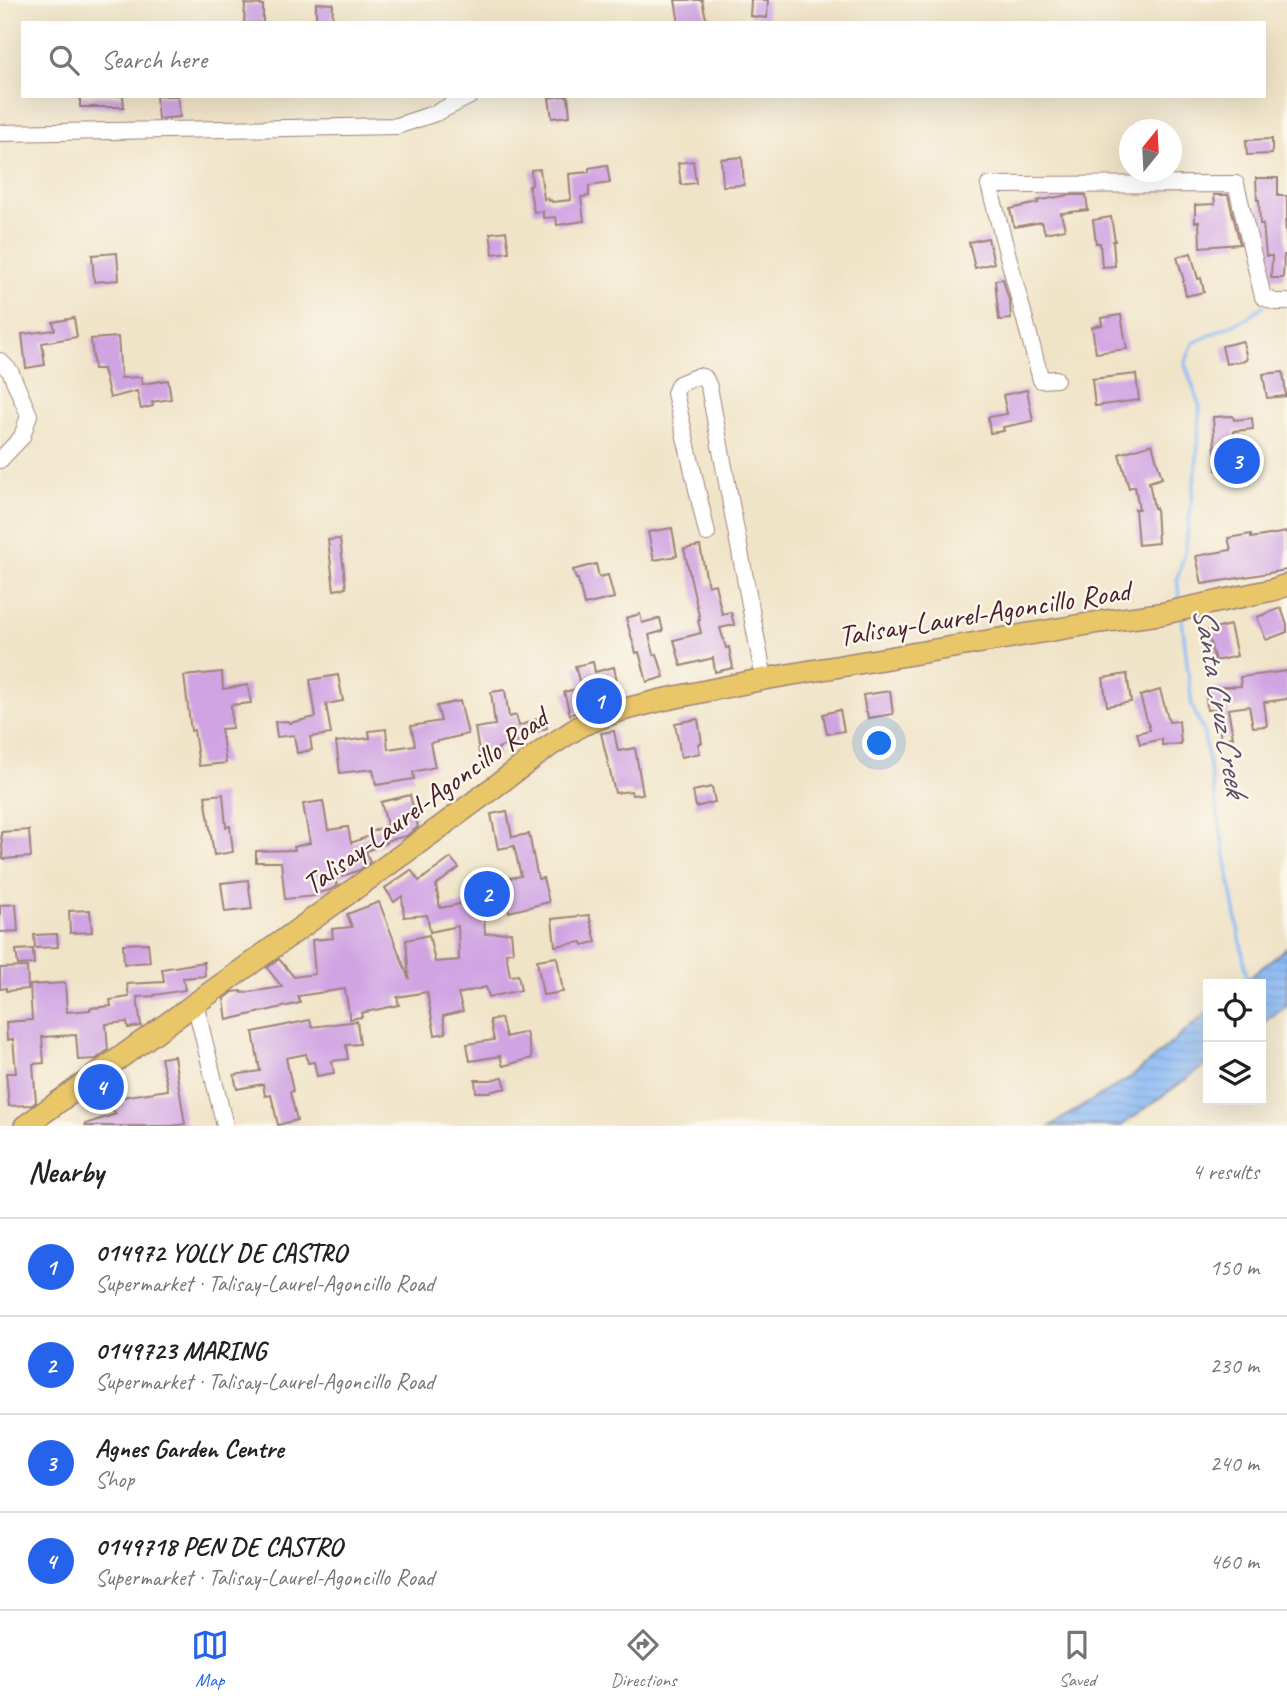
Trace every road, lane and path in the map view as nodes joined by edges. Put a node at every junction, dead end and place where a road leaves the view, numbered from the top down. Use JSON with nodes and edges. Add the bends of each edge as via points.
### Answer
{"nodes":[{"id":1,"x":466,"y":98,"type":"edge"},
{"id":2,"x":0,"y":133,"type":"edge"},
{"id":3,"x":1287,"y":302,"type":"edge"},
{"id":4,"x":0,"y":361,"type":"edge"},
{"id":5,"x":1056,"y":379,"type":"dead end"},
{"id":6,"x":0,"y":460,"type":"edge"},
{"id":7,"x":707,"y":533,"type":"dead end"},
{"id":8,"x":1287,"y":585,"type":"edge"},
{"id":9,"x":764,"y":680,"type":"junction"},
{"id":10,"x":195,"y":1003,"type":"junction"},
{"id":11,"x":24,"y":1126,"type":"edge"},
{"id":12,"x":225,"y":1126,"type":"edge"}],
"edges":[{"from":1,"to":2,"type":"street","via":[[397,126]]},
{"from":3,"to":5,"type":"street","via":[[1263,297],[1236,184],[989,185],[1041,380]]},
{"from":4,"to":6,"type":"street","via":[[10,372],[29,415],[22,437]]},
{"from":7,"to":9,"type":"street","via":[[675,393],[679,384],[698,376],[705,378],[709,387]]},
{"from":8,"to":9,"type":"main road","name":"Talisay-Laurel-Agoncillo Road","via":[[1160,614]]},
{"from":9,"to":10,"type":"main road","name":"Talisay-Laurel-Agoncillo Road","via":[[662,700],[582,725]]},
{"from":10,"to":11,"type":"main road","name":"Talisay-Laurel-Agoncillo Road"},
{"from":10,"to":12,"type":"street"}]}
